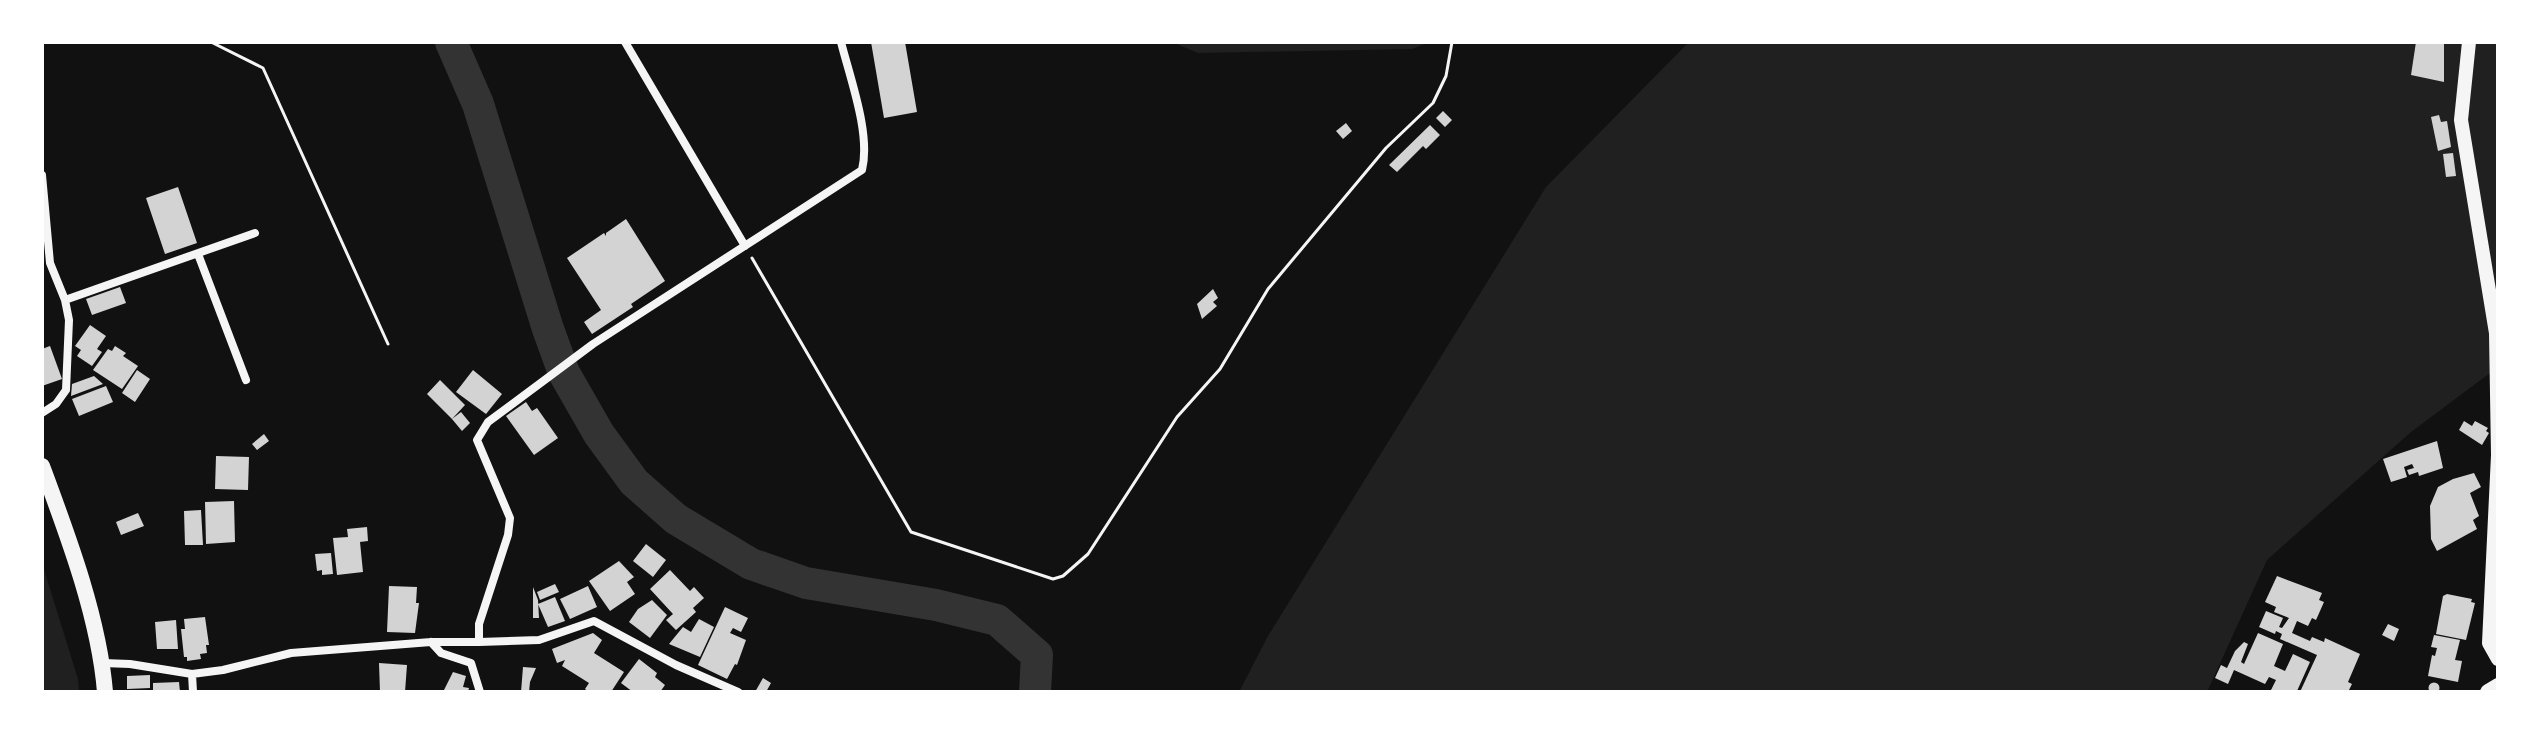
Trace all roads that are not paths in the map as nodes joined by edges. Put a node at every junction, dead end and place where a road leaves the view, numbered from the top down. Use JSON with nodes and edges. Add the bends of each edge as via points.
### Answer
{"nodes":[{"id":1,"x":625,"y":42,"type":"edge"},
{"id":2,"x":841,"y":42,"type":"edge"},
{"id":3,"x":2469,"y":42,"type":"edge"},
{"id":4,"x":42,"y":175,"type":"edge"},
{"id":5,"x":255,"y":233,"type":"dead end"},
{"id":6,"x":745,"y":246,"type":"junction"},
{"id":7,"x":198,"y":254,"type":"junction"},
{"id":8,"x":46,"y":261,"type":"edge"},
{"id":9,"x":65,"y":300,"type":"junction"},
{"id":10,"x":246,"y":380,"type":"dead end"},
{"id":11,"x":42,"y":413,"type":"edge"},
{"id":12,"x":42,"y":466,"type":"edge"},
{"id":13,"x":431,"y":642,"type":"junction"},
{"id":14,"x":479,"y":642,"type":"junction"},
{"id":15,"x":2498,"y":659,"type":"edge"},
{"id":16,"x":103,"y":663,"type":"junction"},
{"id":17,"x":192,"y":674,"type":"junction"},
{"id":18,"x":2498,"y":686,"type":"edge"},
{"id":19,"x":105,"y":692,"type":"edge"},
{"id":20,"x":193,"y":692,"type":"edge"},
{"id":21,"x":480,"y":692,"type":"edge"},
{"id":22,"x":738,"y":692,"type":"edge"},
{"id":23,"x":2488,"y":692,"type":"edge"}],
"edges":[{"from":1,"to":6,"type":"street"},
{"from":2,"to":6,"type":"street","via":[[864,139],[862,170]]},
{"from":3,"to":15,"type":"street","via":[[2461,120],[2496,333],[2498,455],[2489,643]]},
{"from":4,"to":8,"type":"street"},
{"from":5,"to":7,"type":"street"},
{"from":6,"to":14,"type":"street","via":[[593,344],[488,422],[477,440],[510,518],[479,624]]},
{"from":7,"to":9,"type":"street"},
{"from":7,"to":10,"type":"street"},
{"from":8,"to":9,"type":"street"},
{"from":9,"to":11,"type":"street","via":[[66,390]]},
{"from":12,"to":16,"type":"main road"},
{"from":13,"to":14,"type":"street"},
{"from":13,"to":17,"type":"street","via":[[291,653]]},
{"from":13,"to":21,"type":"street","via":[[441,653],[471,663]]},
{"from":14,"to":22,"type":"street","via":[[539,640],[594,621]]},
{"from":16,"to":17,"type":"street"},
{"from":16,"to":19,"type":"main road"},
{"from":17,"to":20,"type":"street"},
{"from":18,"to":23,"type":"main road"}]}
